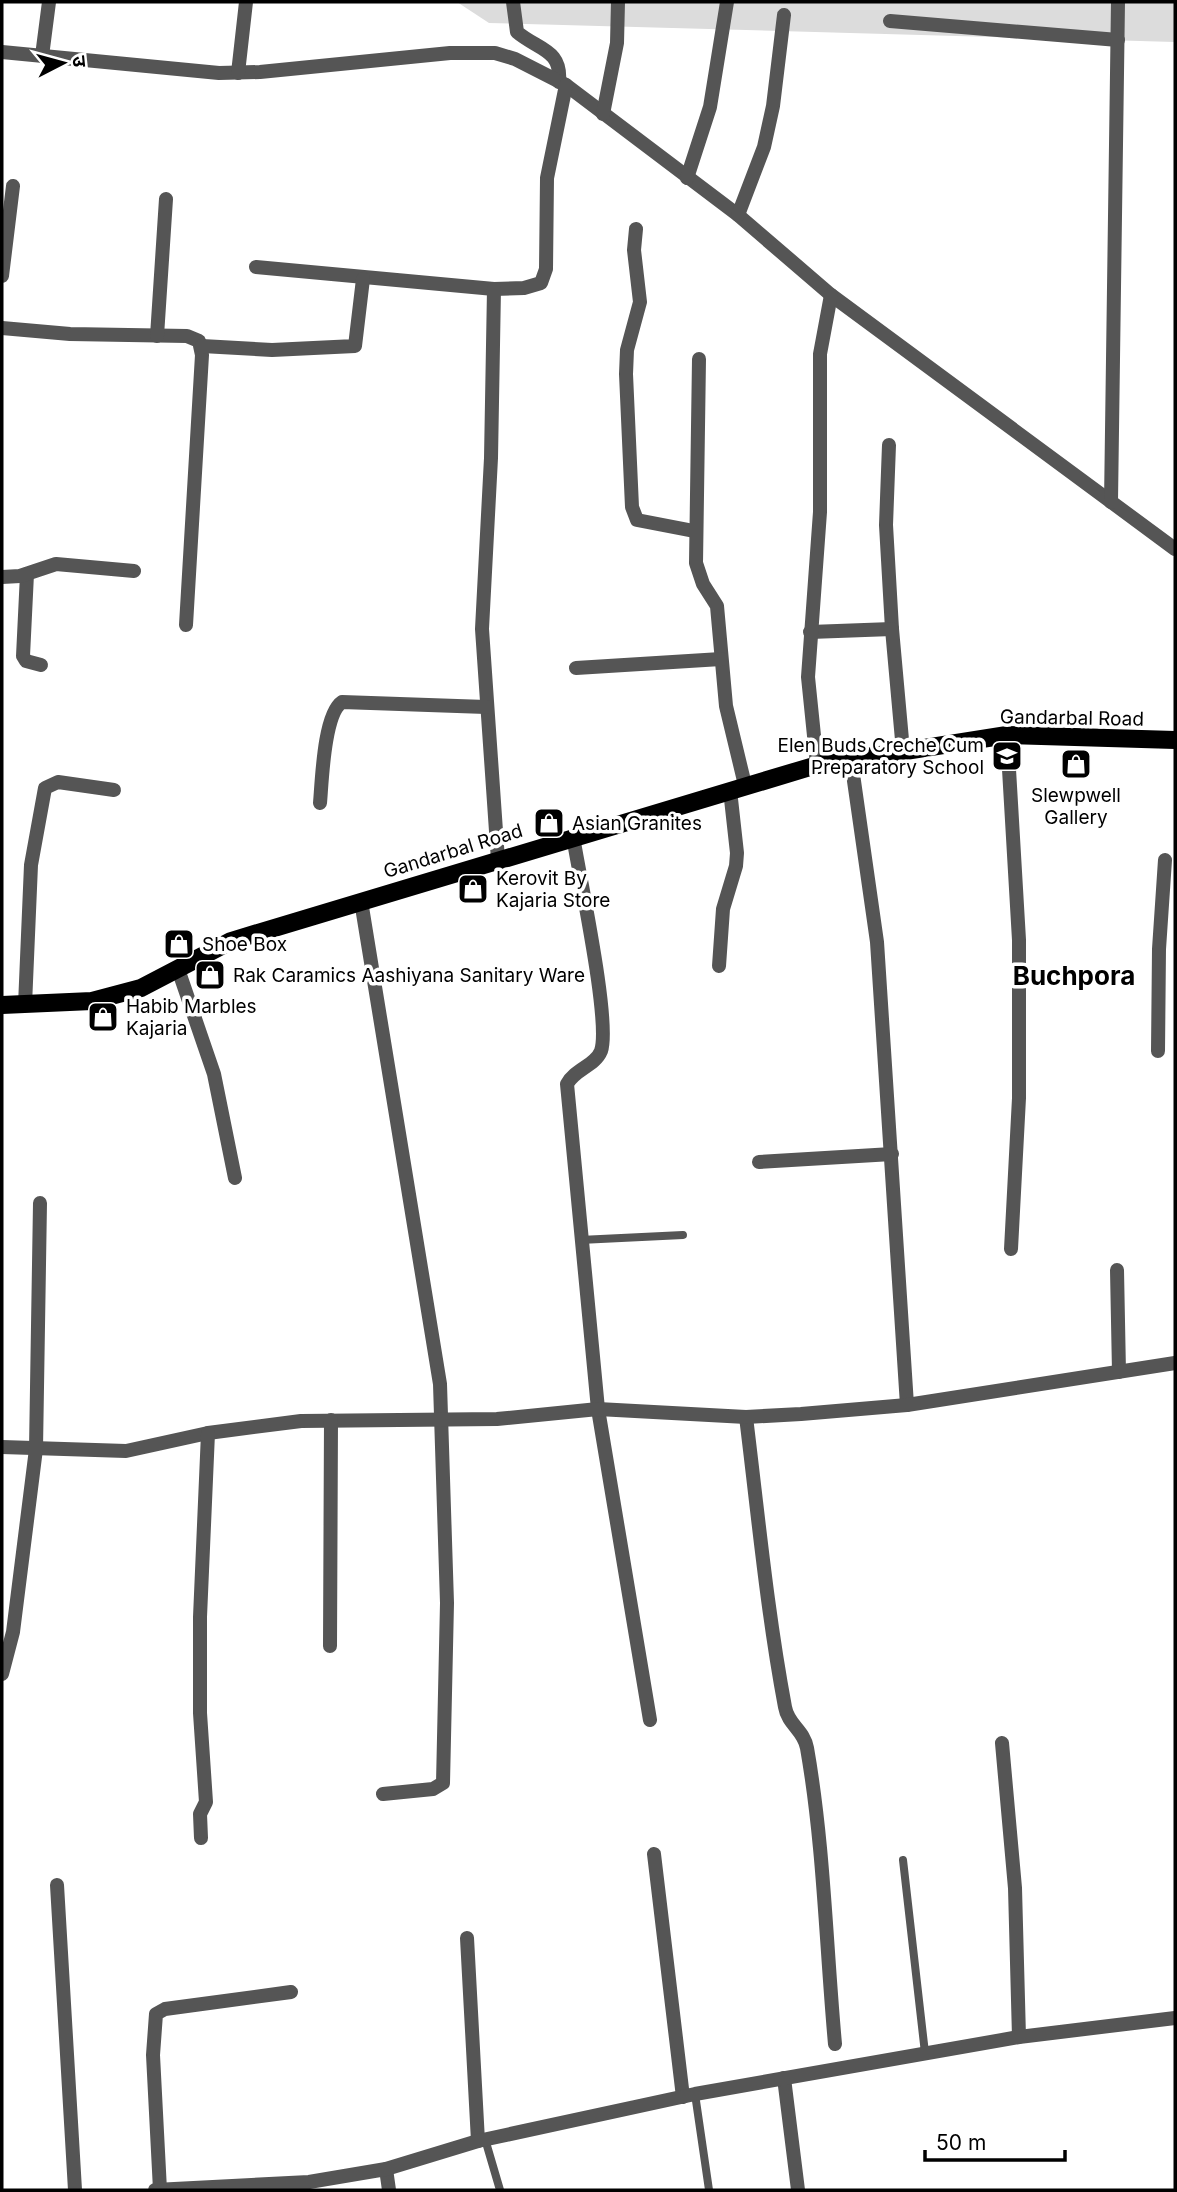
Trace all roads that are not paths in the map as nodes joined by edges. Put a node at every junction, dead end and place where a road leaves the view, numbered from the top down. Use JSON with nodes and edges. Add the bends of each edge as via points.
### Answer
{"nodes":[{"id":1,"x":49,"y":2,"type":"edge"},
{"id":2,"x":246,"y":2,"type":"edge"},
{"id":3,"x":513,"y":2,"type":"edge"},
{"id":4,"x":618,"y":2,"type":"edge"},
{"id":5,"x":727,"y":2,"type":"edge"},
{"id":6,"x":1118,"y":2,"type":"edge"},
{"id":7,"x":784,"y":15,"type":"dead end"},
{"id":8,"x":890,"y":21,"type":"dead end"},
{"id":9,"x":1118,"y":40,"type":"junction"},
{"id":10,"x":2,"y":52,"type":"edge"},
{"id":11,"x":42,"y":55,"type":"junction"},
{"id":12,"x":239,"y":73,"type":"junction"},
{"id":13,"x":562,"y":84,"type":"junction"},
{"id":14,"x":604,"y":114,"type":"junction"},
{"id":15,"x":687,"y":178,"type":"junction"},
{"id":16,"x":13,"y":186,"type":"dead end"},
{"id":17,"x":166,"y":199,"type":"dead end"},
{"id":18,"x":738,"y":215,"type":"junction"},
{"id":19,"x":636,"y":229,"type":"dead end"},
{"id":20,"x":256,"y":267,"type":"dead end"},
{"id":21,"x":2,"y":276,"type":"edge"},
{"id":22,"x":363,"y":279,"type":"junction"},
{"id":23,"x":494,"y":289,"type":"junction"},
{"id":24,"x":831,"y":295,"type":"junction"},
{"id":25,"x":2,"y":328,"type":"edge"},
{"id":26,"x":157,"y":336,"type":"junction"},
{"id":27,"x":202,"y":346,"type":"junction"},
{"id":28,"x":699,"y":359,"type":"dead end"},
{"id":29,"x":889,"y":445,"type":"dead end"},
{"id":30,"x":1111,"y":502,"type":"junction"},
{"id":31,"x":694,"y":531,"type":"junction"},
{"id":32,"x":1175,"y":549,"type":"edge"},
{"id":33,"x":134,"y":571,"type":"dead end"},
{"id":34,"x":27,"y":574,"type":"junction"},
{"id":35,"x":2,"y":577,"type":"edge"},
{"id":36,"x":186,"y":625,"type":"dead end"},
{"id":37,"x":892,"y":629,"type":"junction"},
{"id":38,"x":810,"y":632,"type":"junction"},
{"id":39,"x":721,"y":659,"type":"junction"},
{"id":40,"x":41,"y":664,"type":"dead end"},
{"id":41,"x":576,"y":668,"type":"dead end"},
{"id":42,"x":486,"y":707,"type":"junction"},
{"id":43,"x":1007,"y":735,"type":"junction"},
{"id":44,"x":1175,"y":740,"type":"edge"},
{"id":45,"x":903,"y":751,"type":"junction"},
{"id":46,"x":851,"y":760,"type":"junction"},
{"id":47,"x":817,"y":765,"type":"junction"},
{"id":48,"x":737,"y":787,"type":"junction"},
{"id":49,"x":114,"y":790,"type":"dead end"},
{"id":50,"x":320,"y":803,"type":"dead end"},
{"id":51,"x":573,"y":836,"type":"junction"},
{"id":52,"x":498,"y":860,"type":"junction"},
{"id":53,"x":1165,"y":860,"type":"dead end"},
{"id":54,"x":362,"y":901,"type":"junction"},
{"id":55,"x":1159,"y":949,"type":"junction"},
{"id":56,"x":1175,"y":949,"type":"edge"},
{"id":57,"x":719,"y":966,"type":"dead end"},
{"id":58,"x":177,"y":969,"type":"junction"},
{"id":59,"x":2,"y":1005,"type":"edge"},
{"id":60,"x":25,"y":1006,"type":"junction"},
{"id":61,"x":1158,"y":1051,"type":"dead end"},
{"id":62,"x":892,"y":1154,"type":"junction"},
{"id":63,"x":759,"y":1162,"type":"dead end"},
{"id":64,"x":235,"y":1178,"type":"dead end"},
{"id":65,"x":40,"y":1203,"type":"dead end"},
{"id":66,"x":683,"y":1235,"type":"dead end"},
{"id":67,"x":580,"y":1240,"type":"junction"},
{"id":68,"x":1011,"y":1249,"type":"dead end"},
{"id":69,"x":1117,"y":1270,"type":"dead end"},
{"id":70,"x":1175,"y":1363,"type":"edge"},
{"id":71,"x":1119,"y":1372,"type":"junction"},
{"id":72,"x":907,"y":1405,"type":"junction"},
{"id":73,"x":598,"y":1409,"type":"junction"},
{"id":74,"x":746,"y":1417,"type":"junction"},
{"id":75,"x":331,"y":1420,"type":"junction"},
{"id":76,"x":441,"y":1421,"type":"junction"},
{"id":77,"x":208,"y":1433,"type":"junction"},
{"id":78,"x":2,"y":1447,"type":"edge"},
{"id":79,"x":36,"y":1449,"type":"junction"},
{"id":80,"x":330,"y":1646,"type":"dead end"},
{"id":81,"x":2,"y":1674,"type":"edge"},
{"id":82,"x":650,"y":1720,"type":"dead end"},
{"id":83,"x":1002,"y":1743,"type":"dead end"},
{"id":84,"x":383,"y":1794,"type":"dead end"},
{"id":85,"x":201,"y":1838,"type":"dead end"},
{"id":86,"x":654,"y":1854,"type":"dead end"},
{"id":87,"x":903,"y":1860,"type":"dead end"},
{"id":88,"x":57,"y":1885,"type":"dead end"},
{"id":89,"x":467,"y":1938,"type":"dead end"},
{"id":90,"x":291,"y":1992,"type":"dead end"},
{"id":91,"x":1175,"y":2018,"type":"edge"},
{"id":92,"x":1019,"y":2037,"type":"junction"},
{"id":93,"x":835,"y":2044,"type":"dead end"},
{"id":94,"x":925,"y":2053,"type":"junction"},
{"id":95,"x":785,"y":2078,"type":"junction"},
{"id":96,"x":689,"y":2095,"type":"junction"},
{"id":97,"x":482,"y":2140,"type":"junction"},
{"id":98,"x":386,"y":2169,"type":"junction"},
{"id":99,"x":211,"y":2189,"type":"edge"},
{"id":100,"x":75,"y":2190,"type":"edge"},
{"id":101,"x":158,"y":2190,"type":"edge"},
{"id":102,"x":389,"y":2190,"type":"edge"},
{"id":103,"x":499,"y":2190,"type":"edge"},
{"id":104,"x":709,"y":2190,"type":"edge"},
{"id":105,"x":798,"y":2190,"type":"edge"}],
"edges":[{"from":1,"to":11,"type":"street"},
{"from":2,"to":12,"type":"street"},
{"from":3,"to":13,"type":"street","via":[[517,32],[556,59]]},
{"from":4,"to":14,"type":"street","via":[[617,43]]},
{"from":5,"to":15,"type":"street","via":[[710,107]]},
{"from":6,"to":9,"type":"street"},
{"from":7,"to":18,"type":"street","via":[[764,147]]},
{"from":8,"to":9,"type":"street"},
{"from":9,"to":30,"type":"street"},
{"from":10,"to":11,"type":"street"},
{"from":11,"to":12,"type":"street"},
{"from":12,"to":13,"type":"street","via":[[495,53]]},
{"from":13,"to":14,"type":"street"},
{"from":13,"to":23,"type":"street","via":[[547,178],[545,278],[524,289]]},
{"from":14,"to":15,"type":"street"},
{"from":15,"to":18,"type":"street"},
{"from":16,"to":21,"type":"street"},
{"from":17,"to":26,"type":"street"},
{"from":18,"to":24,"type":"street"},
{"from":19,"to":31,"type":"street","via":[[640,302],[627,350],[626,374],[633,514],[646,523]]},
{"from":20,"to":22,"type":"street"},
{"from":22,"to":23,"type":"street"},
{"from":22,"to":27,"type":"street","via":[[355,346],[272,350]]},
{"from":23,"to":42,"type":"street","via":[[482,629]]},
{"from":24,"to":30,"type":"street"},
{"from":24,"to":38,"type":"street","via":[[820,354],[820,512]]},
{"from":25,"to":26,"type":"street"},
{"from":26,"to":27,"type":"street","via":[[187,336]]},
{"from":27,"to":36,"type":"street"},
{"from":28,"to":31,"type":"street"},
{"from":29,"to":37,"type":"street","via":[[886,525]]},
{"from":30,"to":32,"type":"street"},
{"from":31,"to":39,"type":"street","via":[[698,574],[717,606]]},
{"from":33,"to":34,"type":"street","via":[[56,564]]},
{"from":34,"to":35,"type":"street"},
{"from":34,"to":40,"type":"street","via":[[23,656]]},
{"from":37,"to":38,"type":"street"},
{"from":37,"to":45,"type":"street"},
{"from":38,"to":47,"type":"street","via":[[808,677]]},
{"from":39,"to":41,"type":"street"},
{"from":39,"to":48,"type":"street"},
{"from":42,"to":50,"type":"street","via":[[342,702],[328,731]]},
{"from":42,"to":52,"type":"street"},
{"from":43,"to":44,"type":"main road","name":"Gandarbal Road"},
{"from":43,"to":45,"type":"main road","name":"Gandarbal Road"},
{"from":43,"to":68,"type":"street","via":[[1019,940],[1019,1098]]},
{"from":45,"to":46,"type":"main road","name":"Gandarbal Road"},
{"from":46,"to":47,"type":"main road","name":"Gandarbal Road"},
{"from":46,"to":62,"type":"street","via":[[877,942]]},
{"from":47,"to":48,"type":"main road","name":"Gandarbal Road"},
{"from":48,"to":51,"type":"main road","name":"Gandarbal Road"},
{"from":48,"to":57,"type":"street","via":[[737,853],[723,909]]},
{"from":49,"to":60,"type":"street","via":[[58,782],[45,788],[31,864]]},
{"from":51,"to":52,"type":"main road","name":"Gandarbal Road"},
{"from":51,"to":67,"type":"street","via":[[603,1040],[597,1059],[572,1075],[567,1084]]},
{"from":52,"to":54,"type":"main road","name":"Gandarbal Road"},
{"from":53,"to":55,"type":"street"},
{"from":54,"to":58,"type":"main road","name":"Gandarbal Road","via":[[231,941]]},
{"from":54,"to":76,"type":"street","via":[[438,1370]]},
{"from":55,"to":56,"type":"street"},
{"from":55,"to":61,"type":"street"},
{"from":58,"to":60,"type":"main road","name":"Gandarbal Road","via":[[141,988],[92,1001]]},
{"from":58,"to":64,"type":"street","via":[[214,1074]]},
{"from":59,"to":60,"type":"main road","name":"Gandarbal Road"},
{"from":62,"to":63,"type":"street"},
{"from":62,"to":72,"type":"street"},
{"from":65,"to":79,"type":"street"},
{"from":66,"to":67,"type":"lane"},
{"from":67,"to":73,"type":"street"},
{"from":69,"to":71,"type":"street"},
{"from":70,"to":71,"type":"street"},
{"from":71,"to":72,"type":"street"},
{"from":72,"to":74,"type":"street"},
{"from":73,"to":74,"type":"street"},
{"from":73,"to":76,"type":"street"},
{"from":73,"to":82,"type":"street"},
{"from":74,"to":93,"type":"street","via":[[785,1711],[804,1735],[811,1780]]},
{"from":75,"to":76,"type":"street"},
{"from":75,"to":77,"type":"street"},
{"from":75,"to":80,"type":"street"},
{"from":76,"to":84,"type":"street","via":[[447,1604],[443,1783],[433,1789]]},
{"from":77,"to":79,"type":"street","via":[[113,1452]]},
{"from":77,"to":85,"type":"street","via":[[201,1576],[200,1713],[206,1802],[200,1814]]},
{"from":78,"to":79,"type":"street"},
{"from":79,"to":81,"type":"street","via":[[13,1632]]},
{"from":83,"to":92,"type":"street","via":[[1015,1888]]},
{"from":86,"to":96,"type":"street"},
{"from":87,"to":94,"type":"lane"},
{"from":88,"to":100,"type":"street"},
{"from":89,"to":97,"type":"street"},
{"from":90,"to":101,"type":"street","via":[[156,2014]]},
{"from":91,"to":92,"type":"street"},
{"from":92,"to":94,"type":"street"},
{"from":94,"to":95,"type":"street"},
{"from":95,"to":96,"type":"street"},
{"from":95,"to":105,"type":"street"},
{"from":96,"to":97,"type":"street"},
{"from":96,"to":104,"type":"lane"},
{"from":97,"to":98,"type":"street"},
{"from":97,"to":103,"type":"lane"},
{"from":98,"to":99,"type":"street","via":[[309,2182]]},
{"from":98,"to":102,"type":"street"},
{"from":99,"to":101,"type":"street"}]}
